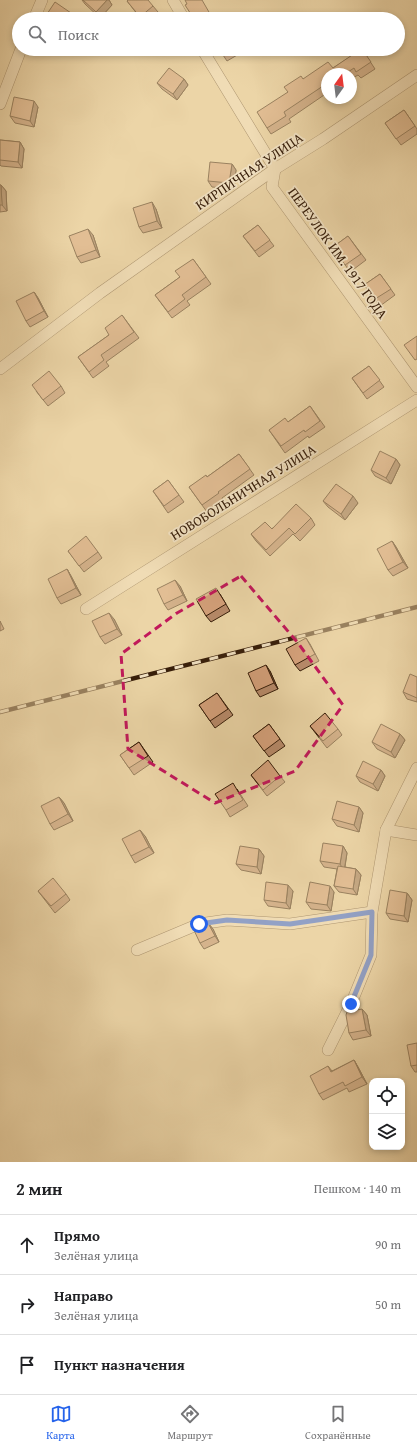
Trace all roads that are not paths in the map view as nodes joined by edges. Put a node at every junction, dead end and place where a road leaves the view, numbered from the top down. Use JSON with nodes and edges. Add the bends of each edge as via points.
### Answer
{"nodes":[{"id":1,"x":42,"y":0,"type":"edge"},
{"id":2,"x":173,"y":0,"type":"edge"},
{"id":3,"x":37,"y":12,"type":"edge"},
{"id":4,"x":180,"y":12,"type":"edge"},
{"id":5,"x":18,"y":56,"type":"edge"},
{"id":6,"x":206,"y":56,"type":"edge"},
{"id":7,"x":417,"y":75,"type":"edge"},
{"id":8,"x":0,"y":104,"type":"edge"},
{"id":9,"x":275,"y":169,"type":"junction"},
{"id":10,"x":0,"y":369,"type":"edge"},
{"id":11,"x":417,"y":387,"type":"edge"},
{"id":12,"x":417,"y":400,"type":"edge"},
{"id":13,"x":86,"y":609,"type":"dead end"},
{"id":14,"x":417,"y":768,"type":"edge"},
{"id":15,"x":386,"y":830,"type":"junction"},
{"id":16,"x":417,"y":835,"type":"edge"},
{"id":17,"x":372,"y":912,"type":"junction"},
{"id":18,"x":138,"y":950,"type":"dead end"},
{"id":19,"x":328,"y":1050,"type":"dead end"}],
"edges":[{"from":1,"to":3,"type":"street"},
{"from":2,"to":4,"type":"street"},
{"from":5,"to":8,"type":"street"},
{"from":6,"to":9,"type":"street"},
{"from":7,"to":9,"type":"street","name":"КИРПИЧНАЯ УЛИЦА"},
{"from":9,"to":10,"type":"street","name":"КИРПИЧНАЯ УЛИЦА"},
{"from":9,"to":11,"type":"street","name":"ПЕРЕУЛОК ИМ. 1917 ГОДА","via":[[272,186]]},
{"from":12,"to":13,"type":"street","name":"НОВОБОЛЬНИЧНАЯ УЛИЦА"},
{"from":14,"to":15,"type":"street"},
{"from":15,"to":16,"type":"street"},
{"from":15,"to":17,"type":"street"},
{"from":17,"to":18,"type":"street","via":[[290,924],[227,920],[199,924]]},
{"from":17,"to":19,"type":"street","via":[[371,955]]}]}
